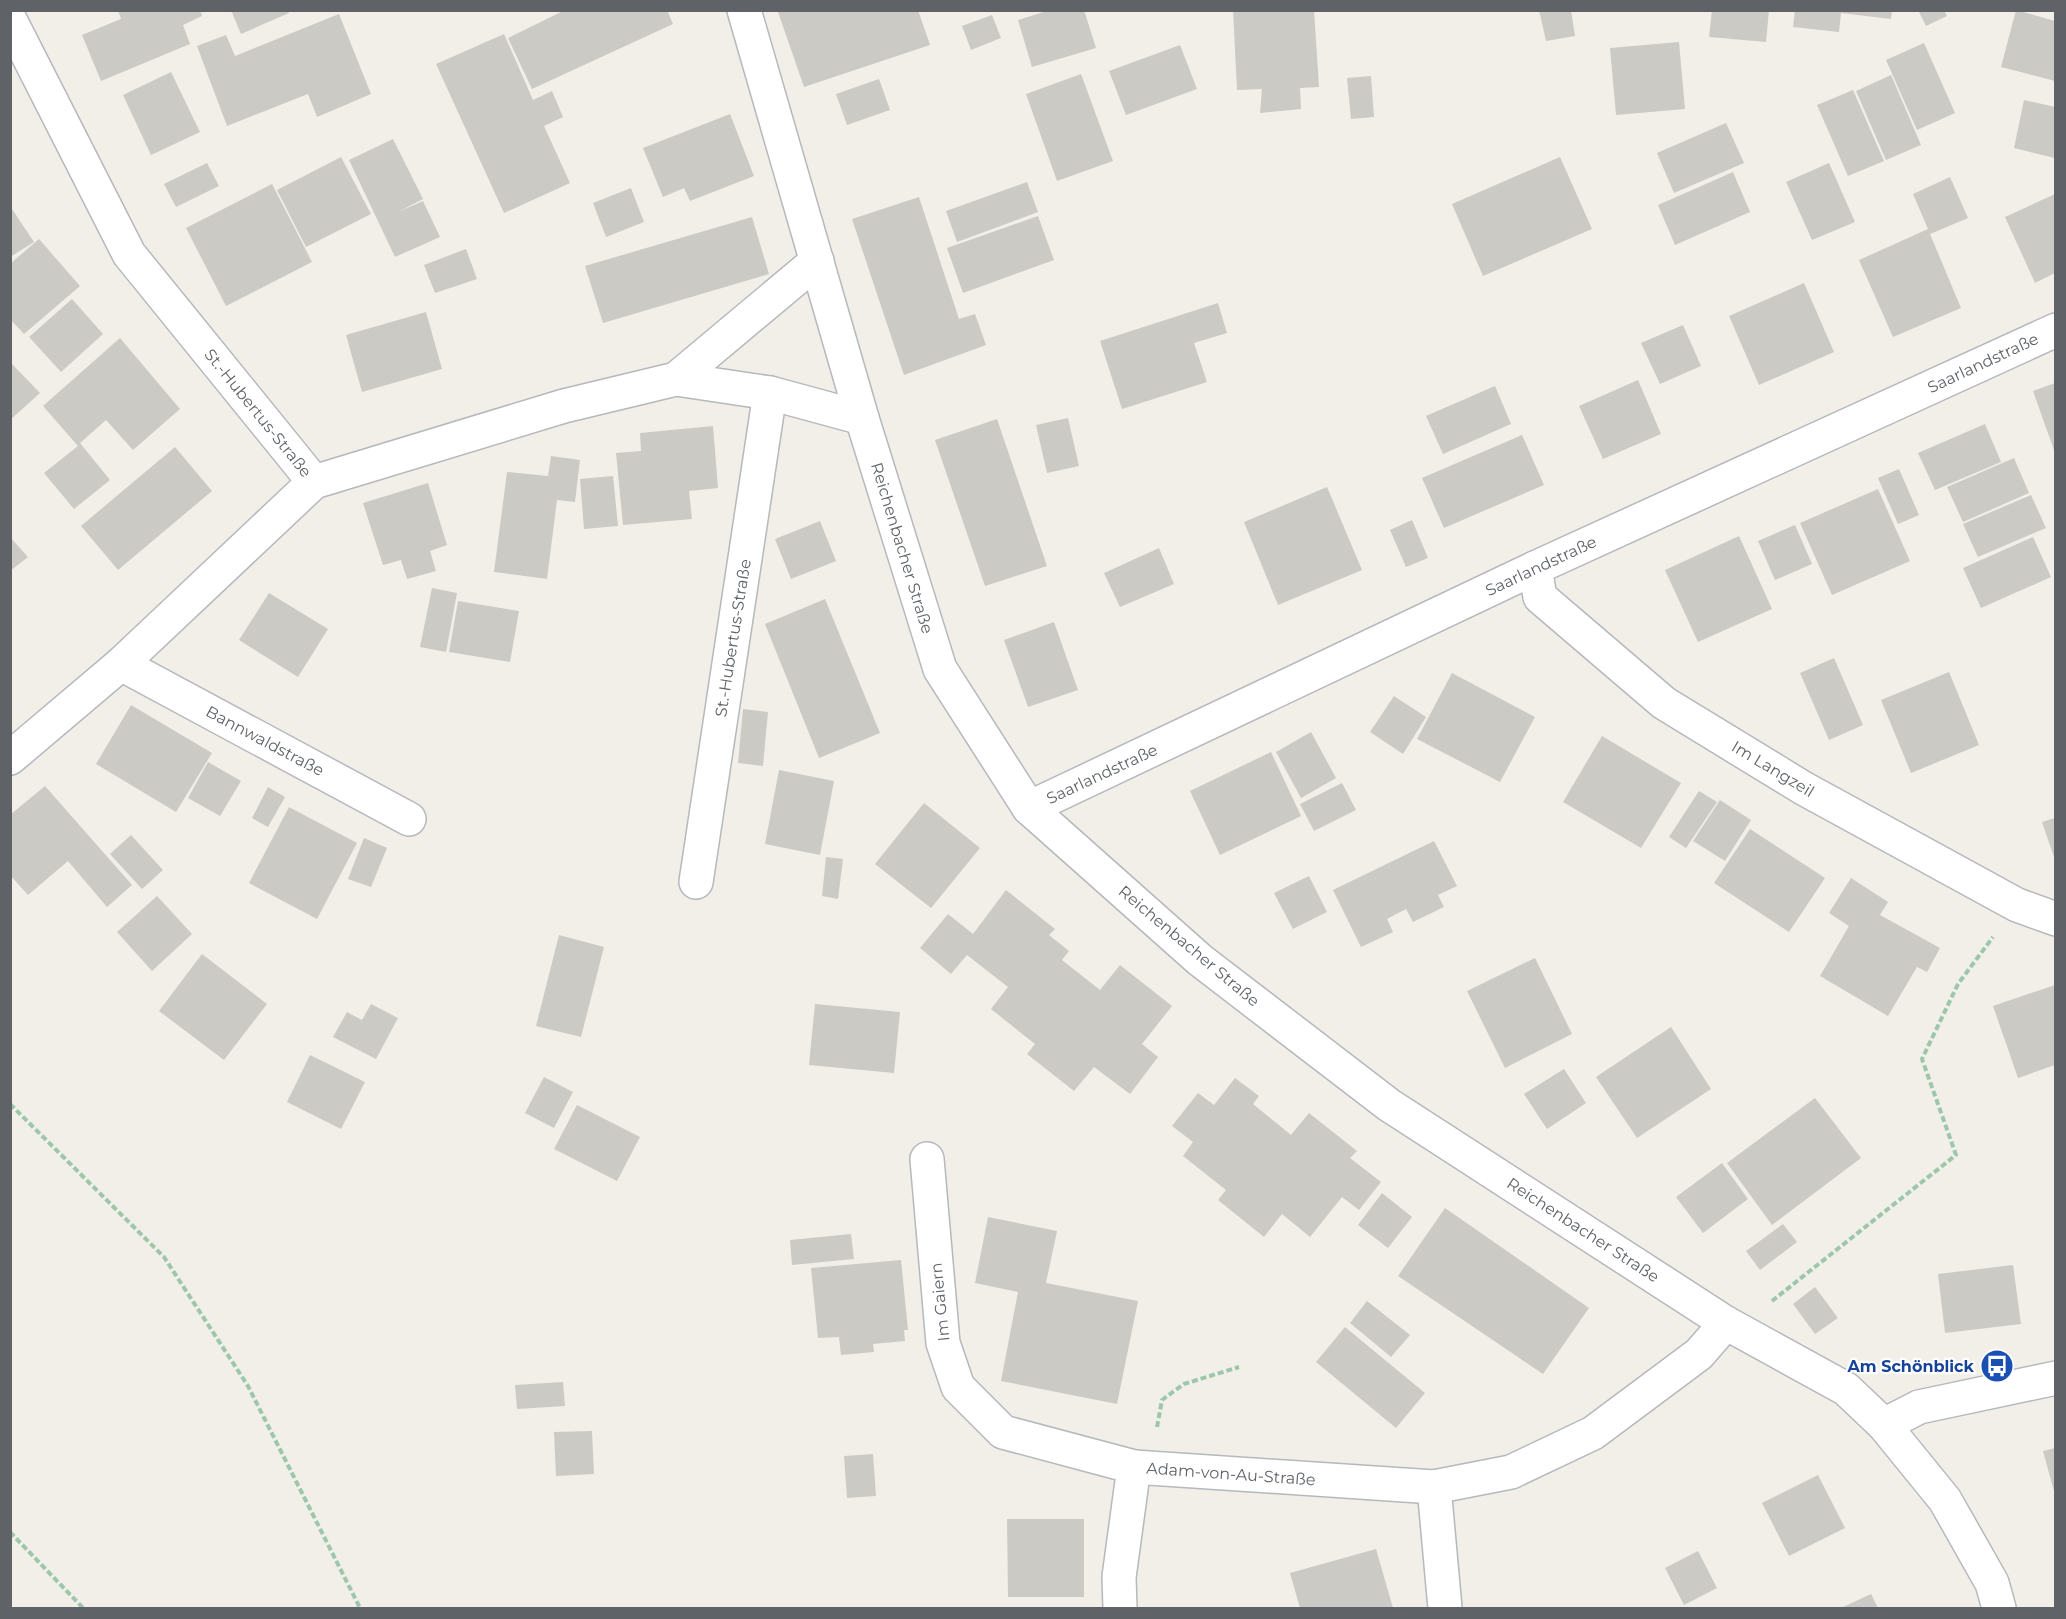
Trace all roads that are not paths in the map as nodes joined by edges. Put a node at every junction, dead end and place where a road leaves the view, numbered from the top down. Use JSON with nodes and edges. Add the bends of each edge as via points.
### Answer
{"nodes":[{"id":1,"x":744,"y":10,"type":"edge"},
{"id":2,"x":10,"y":20,"type":"edge"},
{"id":3,"x":817,"y":261,"type":"junction"},
{"id":4,"x":2055,"y":330,"type":"edge"},
{"id":5,"x":676,"y":379,"type":"junction"},
{"id":6,"x":770,"y":393,"type":"junction"},
{"id":7,"x":862,"y":418,"type":"junction"},
{"id":8,"x":314,"y":483,"type":"junction"},
{"id":9,"x":1535,"y":568,"type":"junction"},
{"id":10,"x":121,"y":664,"type":"junction"},
{"id":11,"x":10,"y":758,"type":"edge"},
{"id":12,"x":1029,"y":808,"type":"junction"},
{"id":13,"x":409,"y":819,"type":"dead end"},
{"id":14,"x":696,"y":882,"type":"dead end"},
{"id":15,"x":2055,"y":919,"type":"edge"},
{"id":16,"x":927,"y":1160,"type":"dead end"},
{"id":17,"x":1725,"y":1323,"type":"junction"},
{"id":18,"x":2055,"y":1378,"type":"edge"},
{"id":19,"x":1884,"y":1425,"type":"junction"},
{"id":20,"x":1145,"y":1469,"type":"junction"},
{"id":21,"x":1434,"y":1487,"type":"junction"},
{"id":22,"x":1120,"y":1608,"type":"edge"},
{"id":23,"x":1445,"y":1608,"type":"edge"},
{"id":24,"x":1999,"y":1608,"type":"edge"}],
"edges":[{"from":1,"to":3,"type":"street","name":"Reichenbacher Straße"},
{"from":2,"to":8,"type":"street","name":"St.-Hubertus-Straße","via":[[129,254]]},
{"from":3,"to":5,"type":"street","name":"St.-Hubertus-Straße"},
{"from":3,"to":7,"type":"street","name":"Reichenbacher Straße"},
{"from":4,"to":9,"type":"street","name":"Saarlandstraße"},
{"from":5,"to":6,"type":"street","name":"St.-Hubertus-Straße"},
{"from":5,"to":8,"type":"street","name":"St.-Hubertus-Straße","via":[[564,406]]},
{"from":6,"to":7,"type":"street","name":"St.-Hubertus-Straße"},
{"from":6,"to":14,"type":"street","name":"St.-Hubertus-Straße"},
{"from":7,"to":12,"type":"street","name":"Reichenbacher Straße","via":[[940,669]]},
{"from":8,"to":10,"type":"street"},
{"from":9,"to":12,"type":"street","name":"Saarlandstraße"},
{"from":9,"to":15,"type":"street","name":"Im Langzeil","via":[[1540,597],[1664,703],[1803,788],[2017,905]]},
{"from":10,"to":11,"type":"street"},
{"from":10,"to":13,"type":"street","name":"Bannwaldstraße"},
{"from":12,"to":17,"type":"street","name":"Reichenbacher Straße","via":[[1200,960],[1389,1104]]},
{"from":16,"to":20,"type":"street","name":"Im Gaiern","via":[[943,1343],[958,1387],[1003,1432]]},
{"from":17,"to":19,"type":"street","name":"Reichenbacher Straße","via":[[1846,1389]]},
{"from":17,"to":21,"type":"street","name":"Adam-von-Au-Straße","via":[[1699,1354],[1593,1433],[1511,1472]]},
{"from":18,"to":19,"type":"street","via":[[1918,1407]]},
{"from":19,"to":24,"type":"street","name":"Reichenbacher Straße","via":[[1945,1500],[1992,1583]]},
{"from":20,"to":21,"type":"street","name":"Adam-von-Au-Straße"},
{"from":20,"to":22,"type":"street","name":"Adam-von-Au-Straße","via":[[1119,1578]]},
{"from":21,"to":23,"type":"street"}]}
